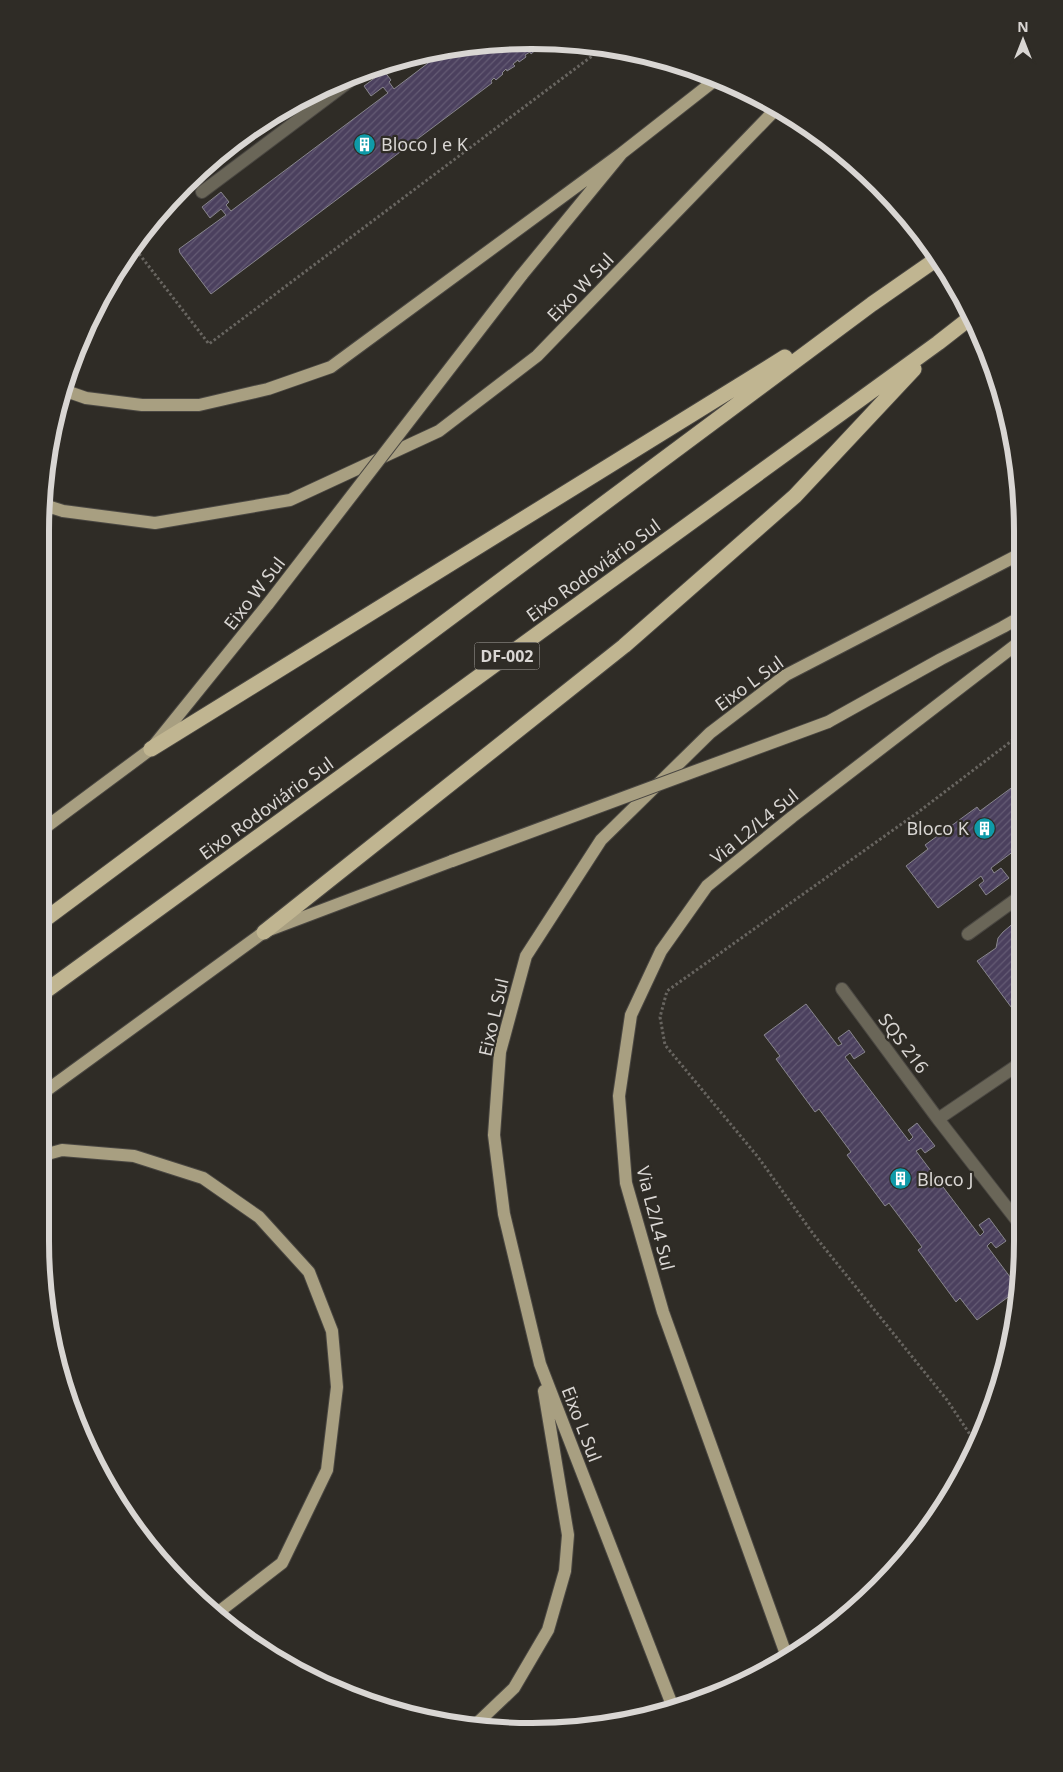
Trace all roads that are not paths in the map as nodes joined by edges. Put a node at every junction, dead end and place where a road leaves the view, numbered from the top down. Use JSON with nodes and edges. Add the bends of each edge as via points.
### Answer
{"nodes":[{"id":1,"x":711,"y":83,"type":"edge"},
{"id":2,"x":340,"y":88,"type":"edge"},
{"id":3,"x":772,"y":113,"type":"edge"},
{"id":4,"x":622,"y":153,"type":"junction"},
{"id":5,"x":202,"y":192,"type":"dead end"},
{"id":6,"x":932,"y":262,"type":"edge"},
{"id":7,"x":872,"y":304,"type":"junction"},
{"id":8,"x":966,"y":321,"type":"edge"},
{"id":9,"x":938,"y":343,"type":"junction"},
{"id":10,"x":69,"y":392,"type":"edge"},
{"id":11,"x":50,"y":507,"type":"edge"},
{"id":12,"x":1014,"y":557,"type":"edge"},
{"id":13,"x":1014,"y":621,"type":"edge"},
{"id":14,"x":1014,"y":646,"type":"edge"},
{"id":15,"x":151,"y":749,"type":"junction"},
{"id":16,"x":49,"y":825,"type":"edge"},
{"id":17,"x":1014,"y":900,"type":"edge"},
{"id":18,"x":49,"y":917,"type":"edge"},
{"id":19,"x":264,"y":932,"type":"junction"},
{"id":20,"x":968,"y":934,"type":"dead end"},
{"id":21,"x":49,"y":989,"type":"edge"},
{"id":22,"x":842,"y":989,"type":"dead end"},
{"id":23,"x":1014,"y":1067,"type":"edge"},
{"id":24,"x":49,"y":1090,"type":"edge"},
{"id":25,"x":938,"y":1119,"type":"junction"},
{"id":26,"x":49,"y":1154,"type":"edge"},
{"id":27,"x":1014,"y":1217,"type":"edge"},
{"id":28,"x":540,"y":1364,"type":"junction"},
{"id":29,"x":221,"y":1610,"type":"edge"},
{"id":30,"x":786,"y":1651,"type":"edge"},
{"id":31,"x":671,"y":1703,"type":"edge"},
{"id":32,"x":480,"y":1720,"type":"edge"}],
"edges":[{"from":1,"to":4,"type":"main road","name":"Eixo W Sul"},
{"from":2,"to":5,"type":"street"},
{"from":3,"to":11,"type":"main road","name":"Eixo W Sul","via":[[537,356],[439,431],[290,500],[155,523]]},
{"from":4,"to":10,"type":"main road","via":[[331,367],[268,389],[199,405],[142,405],[86,398]]},
{"from":4,"to":15,"type":"main road","name":"Eixo W Sul","bridge":true,"via":[[521,276],[268,604]]},
{"from":6,"to":7,"type":"highway"},
{"from":7,"to":15,"type":"highway"},
{"from":7,"to":18,"type":"highway"},
{"from":8,"to":9,"type":"highway","name":"Eixo Rodoviário Sul","number":"DF-002"},
{"from":9,"to":19,"type":"highway","via":[[795,496],[638,633]]},
{"from":9,"to":21,"type":"highway","name":"Eixo Rodoviário Sul","number":"DF-002"},
{"from":12,"to":28,"type":"main road","name":"Eixo L Sul","via":[[786,675],[710,733],[600,840],[526,956],[500,1052],[494,1135],[504,1214]]},
{"from":13,"to":19,"type":"main road","bridge":true,"via":[[828,722]]},
{"from":14,"to":30,"type":"main road","name":"Via L2/L4 Sul","via":[[707,886],[661,951],[631,1015],[620,1096],[626,1183],[663,1312]]},
{"from":15,"to":16,"type":"main road","name":"Eixo W Sul"},
{"from":17,"to":20,"type":"street"},
{"from":19,"to":24,"type":"main road"},
{"from":22,"to":25,"type":"street","name":"SQS 216"},
{"from":23,"to":25,"type":"street"},
{"from":25,"to":27,"type":"street","name":"SQS 216"},
{"from":26,"to":29,"type":"main road","via":[[62,1150],[134,1156],[202,1178],[260,1217],[309,1272],[332,1331],[337,1387],[327,1470],[282,1562]]},
{"from":28,"to":31,"type":"main road","name":"Eixo L Sul"},
{"from":28,"to":32,"type":"main road","via":[[568,1534],[565,1571],[548,1630],[514,1688]]}]}
